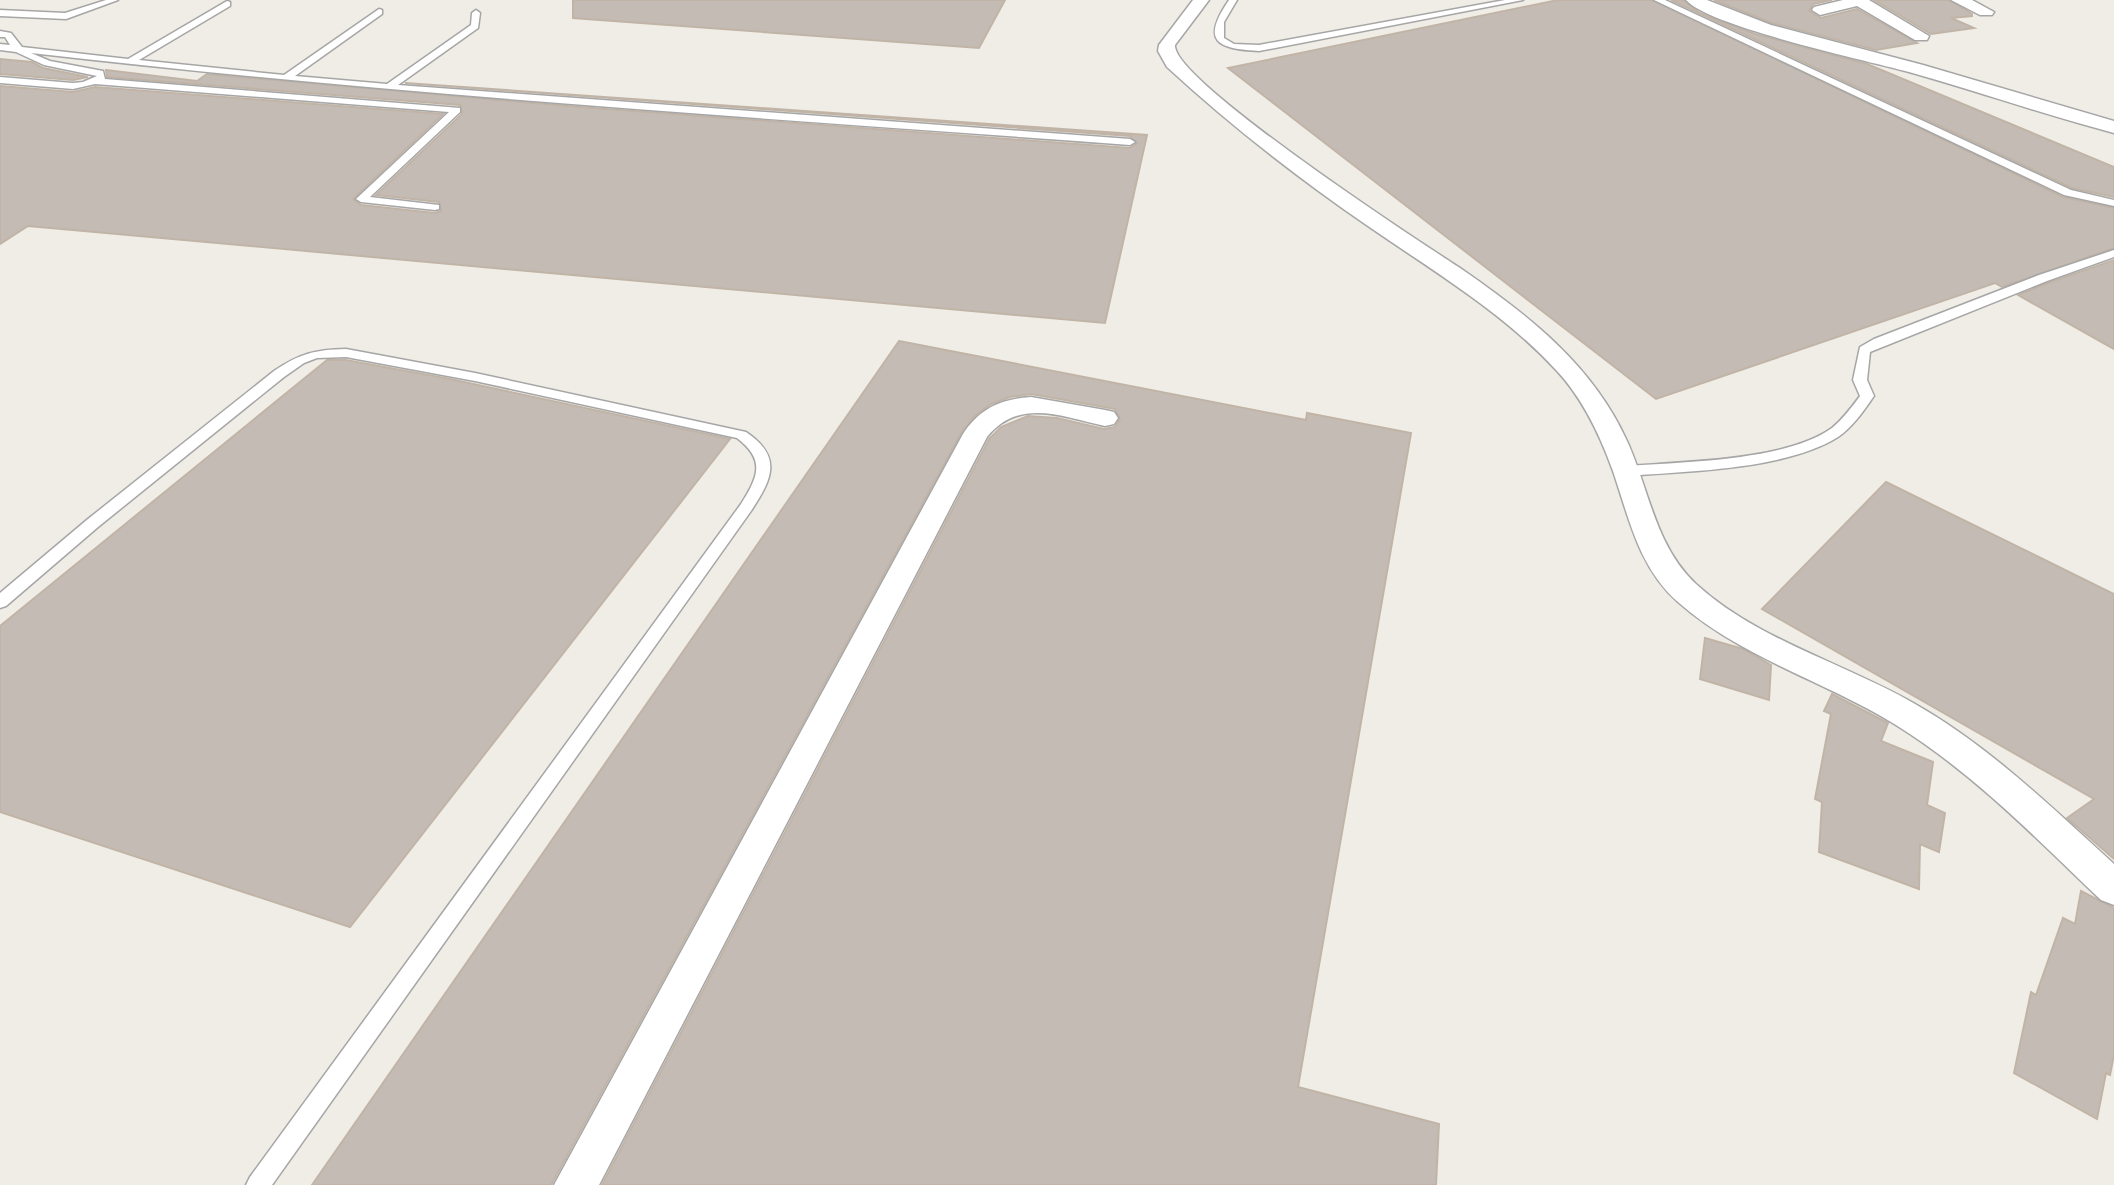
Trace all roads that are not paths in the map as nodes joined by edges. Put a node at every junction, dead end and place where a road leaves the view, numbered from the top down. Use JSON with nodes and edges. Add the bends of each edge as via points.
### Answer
{"nodes":[{"id":1,"x":114,"y":0,"type":"edge"},
{"id":2,"x":1201,"y":0,"type":"edge"},
{"id":3,"x":1233,"y":0,"type":"edge"},
{"id":4,"x":1519,"y":0,"type":"edge"},
{"id":5,"x":1658,"y":0,"type":"edge"},
{"id":6,"x":1695,"y":0,"type":"edge"},
{"id":7,"x":1959,"y":0,"type":"edge"},
{"id":8,"x":1858,"y":1,"type":"edge"},
{"id":9,"x":228,"y":4,"type":"dead end"},
{"id":10,"x":1820,"y":10,"type":"dead end"},
{"id":11,"x":379,"y":12,"type":"dead end"},
{"id":12,"x":1986,"y":12,"type":"dead end"},
{"id":13,"x":0,"y":13,"type":"edge"},
{"id":14,"x":476,"y":13,"type":"dead end"},
{"id":15,"x":0,"y":34,"type":"edge"},
{"id":16,"x":1921,"y":36,"type":"dead end"},
{"id":17,"x":0,"y":47,"type":"edge"},
{"id":18,"x":13,"y":48,"type":"junction"},
{"id":19,"x":128,"y":63,"type":"junction"},
{"id":20,"x":287,"y":77,"type":"junction"},
{"id":21,"x":0,"y":80,"type":"edge"},
{"id":22,"x":96,"y":81,"type":"junction"},
{"id":23,"x":389,"y":87,"type":"junction"},
{"id":24,"x":2114,"y":127,"type":"edge"},
{"id":25,"x":1130,"y":142,"type":"dead end"},
{"id":26,"x":2114,"y":203,"type":"edge"},
{"id":27,"x":435,"y":207,"type":"dead end"},
{"id":28,"x":2114,"y":253,"type":"edge"},
{"id":29,"x":1104,"y":418,"type":"dead end"},
{"id":30,"x":1626,"y":471,"type":"junction"},
{"id":31,"x":0,"y":602,"type":"edge"},
{"id":32,"x":2114,"y":888,"type":"edge"},
{"id":33,"x":258,"y":1185,"type":"edge"},
{"id":34,"x":576,"y":1185,"type":"edge"}],
"edges":[{"from":1,"to":13,"type":"lane","via":[[66,16]]},
{"from":2,"to":30,"type":"street","via":[[1167,45],[1172,63],[1297,164],[1534,335],[1600,408]]},
{"from":3,"to":4,"type":"lane","via":[[1217,24],[1217,34],[1224,44],[1246,49]]},
{"from":5,"to":26,"type":"lane","via":[[2068,193]]},
{"from":6,"to":24,"type":"street","via":[[1788,34]]},
{"from":7,"to":12,"type":"street"},
{"from":8,"to":10,"type":"street"},
{"from":8,"to":16,"type":"street"},
{"from":9,"to":19,"type":"lane"},
{"from":11,"to":20,"type":"lane"},
{"from":14,"to":23,"type":"lane","via":[[475,26]]},
{"from":15,"to":18,"type":"lane","via":[[8,35]]},
{"from":17,"to":18,"type":"lane"},
{"from":18,"to":19,"type":"lane"},
{"from":18,"to":22,"type":"lane","via":[[40,60],[100,73],[102,77]]},
{"from":19,"to":20,"type":"lane"},
{"from":20,"to":23,"type":"lane"},
{"from":21,"to":22,"type":"lane","via":[[73,86]]},
{"from":22,"to":27,"type":"lane","via":[[457,110],[361,199]]},
{"from":23,"to":25,"type":"lane"},
{"from":28,"to":30,"type":"lane","via":[[1864,350],[1860,380],[1867,396],[1833,434],[1752,458]]},
{"from":29,"to":34,"type":"street","via":[[1020,406],[991,417],[976,433]]},
{"from":30,"to":32,"type":"street","via":[[1655,554],[1688,594],[1726,622],[1904,713],[1955,745]]},
{"from":31,"to":33,"type":"lane","via":[[279,374],[316,354],[346,353],[475,377],[741,435],[761,456],[764,469],[754,492],[721,542]]}]}
